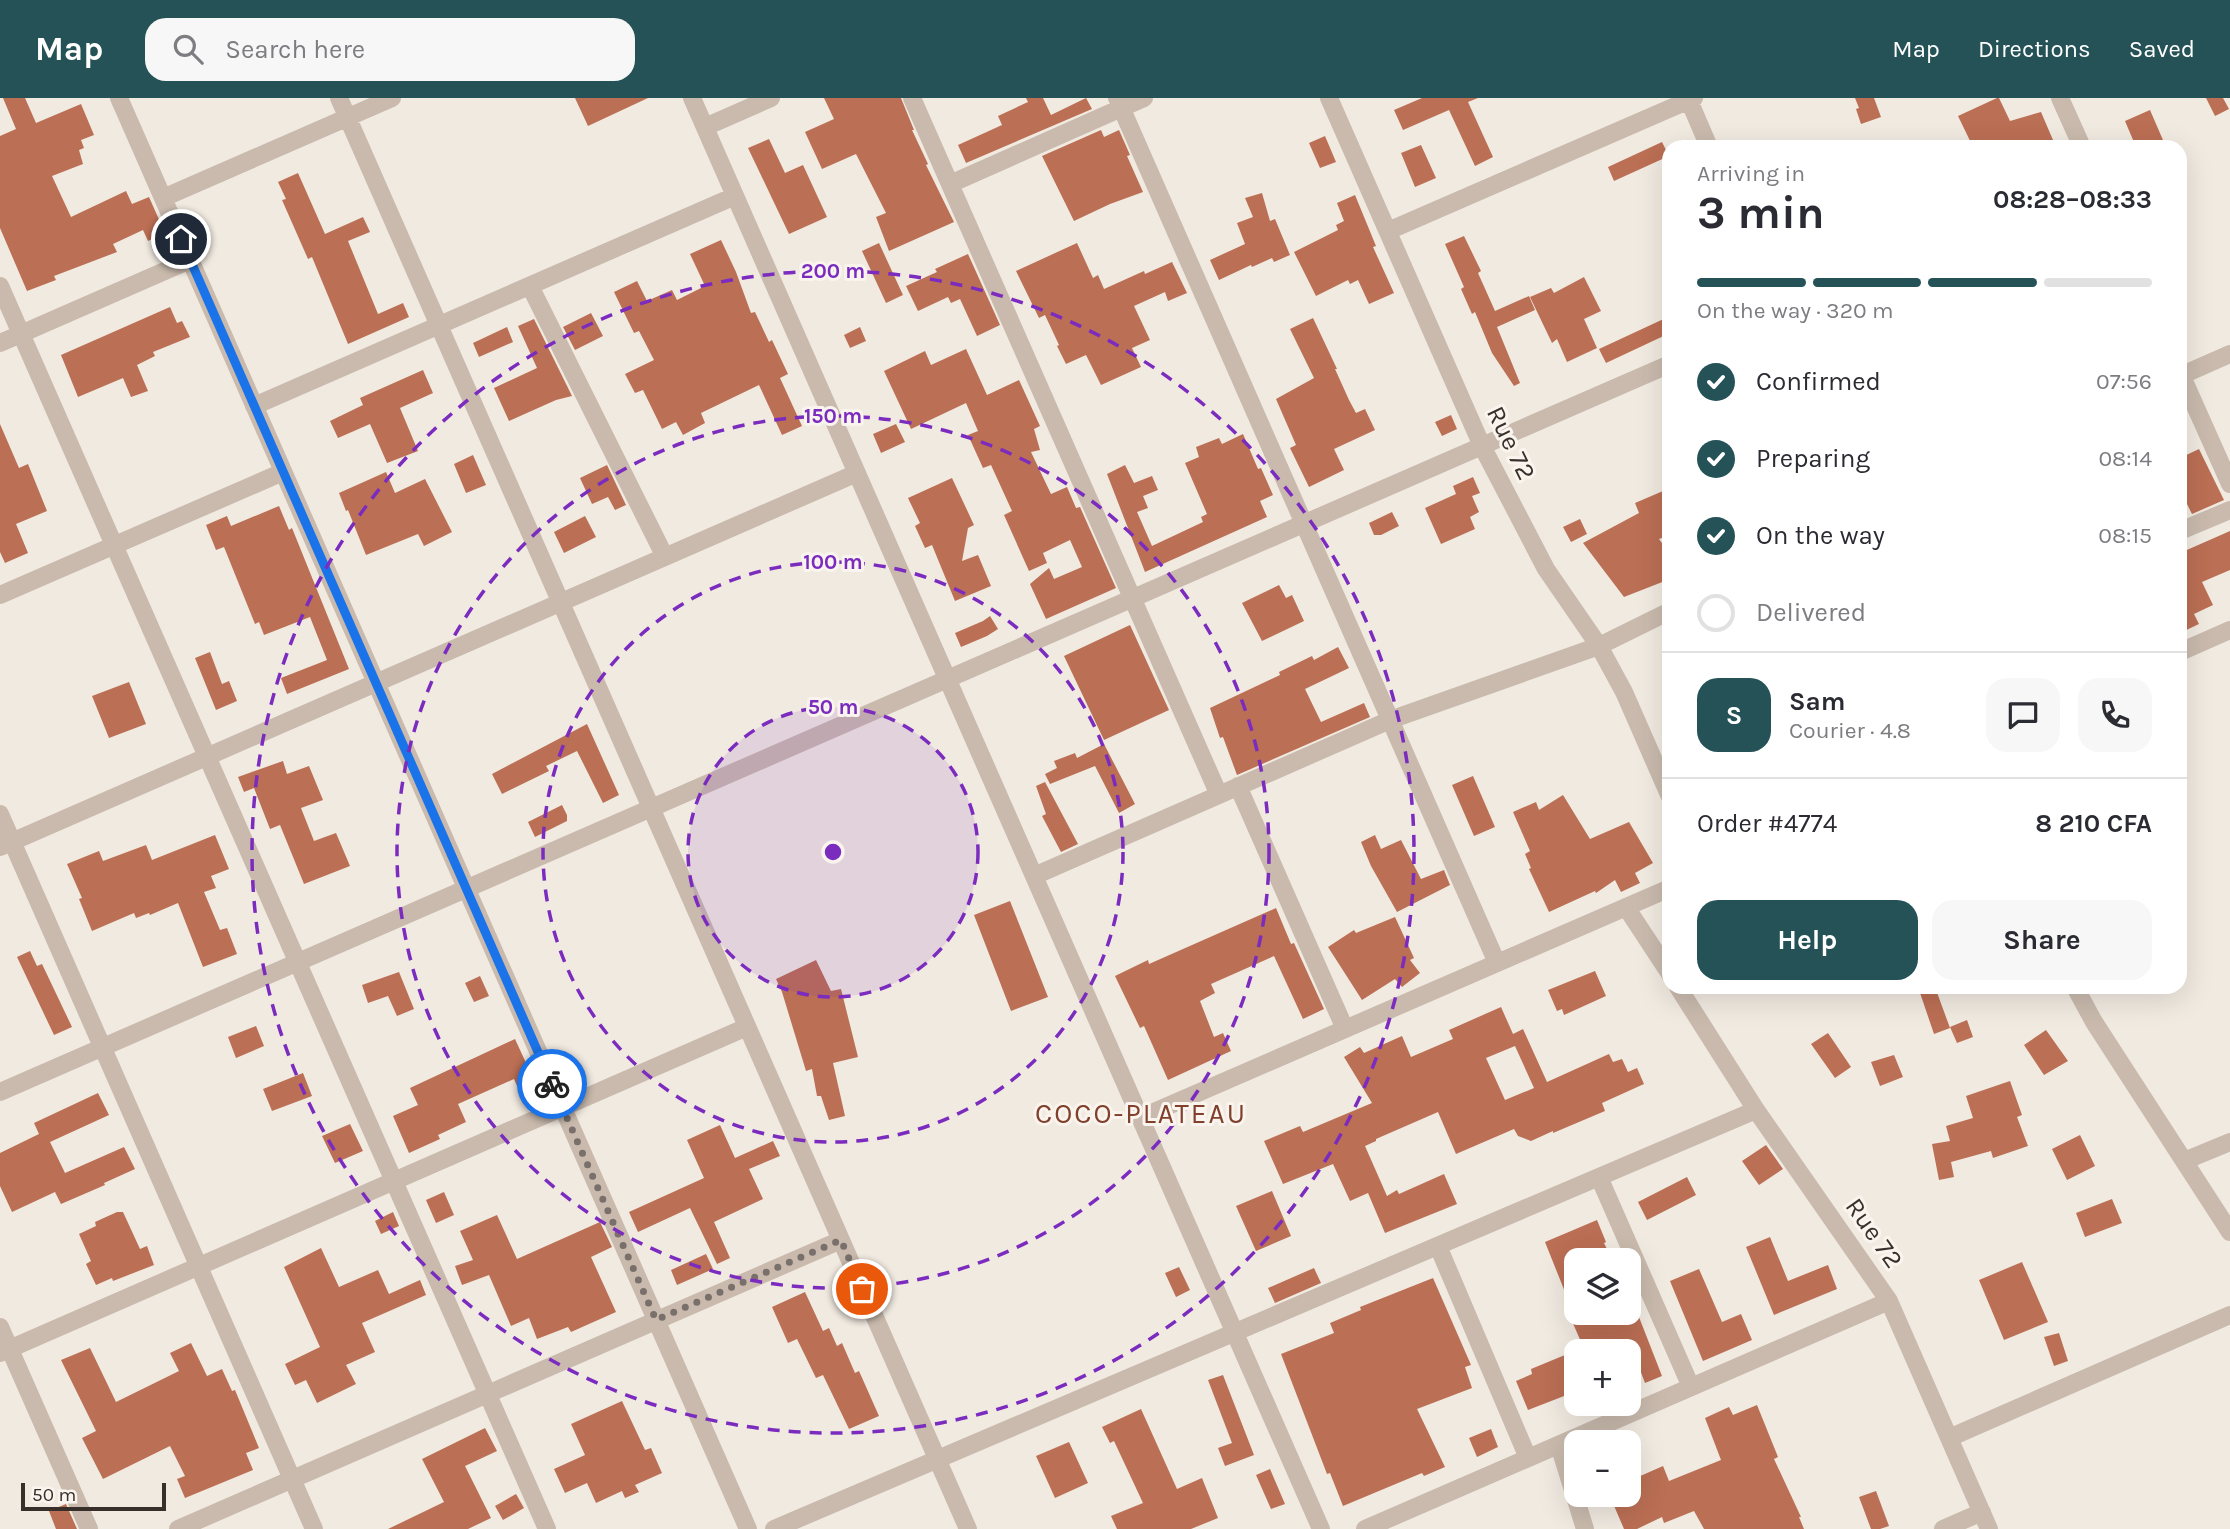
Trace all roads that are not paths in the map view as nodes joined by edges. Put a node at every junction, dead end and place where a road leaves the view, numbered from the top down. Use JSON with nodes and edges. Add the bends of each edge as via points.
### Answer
{"nodes":[{"id":1,"x":119,"y":98,"type":"edge"},
{"id":2,"x":339,"y":98,"type":"edge"},
{"id":3,"x":392,"y":98,"type":"edge"},
{"id":4,"x":692,"y":98,"type":"edge"},
{"id":5,"x":771,"y":98,"type":"edge"},
{"id":6,"x":912,"y":98,"type":"edge"},
{"id":7,"x":1144,"y":98,"type":"edge"},
{"id":8,"x":1329,"y":98,"type":"edge"},
{"id":9,"x":2060,"y":98,"type":"edge"},
{"id":10,"x":1690,"y":99,"type":"edge"},
{"id":11,"x":1119,"y":103,"type":"edge"},
{"id":12,"x":347,"y":117,"type":"junction"},
{"id":13,"x":705,"y":127,"type":"junction"},
{"id":14,"x":1706,"y":140,"type":"edge"},
{"id":15,"x":2079,"y":140,"type":"edge"},
{"id":16,"x":950,"y":184,"type":"junction"},
{"id":17,"x":735,"y":196,"type":"junction"},
{"id":18,"x":163,"y":198,"type":"junction"},
{"id":19,"x":1388,"y":231,"type":"junction"},
{"id":20,"x":190,"y":260,"type":"junction"},
{"id":21,"x":0,"y":286,"type":"edge"},
{"id":22,"x":530,"y":286,"type":"junction"},
{"id":23,"x":439,"y":326,"type":"junction"},
{"id":24,"x":21,"y":334,"type":"junction"},
{"id":25,"x":0,"y":343,"type":"edge"},
{"id":26,"x":2230,"y":354,"type":"edge"},
{"id":27,"x":1662,"y":367,"type":"edge"},
{"id":28,"x":2187,"y":372,"type":"edge"},
{"id":29,"x":2187,"y":387,"type":"edge"},
{"id":30,"x":254,"y":406,"type":"junction"},
{"id":31,"x":1482,"y":446,"type":"junction"},
{"id":32,"x":283,"y":472,"type":"junction"},
{"id":33,"x":857,"y":473,"type":"junction"},
{"id":34,"x":2230,"y":484,"type":"edge"},
{"id":35,"x":2230,"y":510,"type":"edge"},
{"id":36,"x":1304,"y":523,"type":"junction"},
{"id":37,"x":2187,"y":528,"type":"edge"},
{"id":38,"x":114,"y":546,"type":"junction"},
{"id":39,"x":665,"y":557,"type":"junction"},
{"id":40,"x":0,"y":595,"type":"edge"},
{"id":41,"x":1132,"y":598,"type":"junction"},
{"id":42,"x":561,"y":603,"type":"junction"},
{"id":43,"x":1662,"y":615,"type":"edge"},
{"id":44,"x":2230,"y":631,"type":"edge"},
{"id":45,"x":1599,"y":646,"type":"junction"},
{"id":46,"x":2187,"y":649,"type":"edge"},
{"id":47,"x":947,"y":679,"type":"junction"},
{"id":48,"x":376,"y":683,"type":"junction"},
{"id":49,"x":1390,"y":720,"type":"junction"},
{"id":50,"x":207,"y":757,"type":"junction"},
{"id":51,"x":1662,"y":779,"type":"edge"},
{"id":52,"x":1238,"y":786,"type":"junction"},
{"id":53,"x":1219,"y":795,"type":"junction"},
{"id":54,"x":651,"y":808,"type":"junction"},
{"id":55,"x":0,"y":814,"type":"edge"},
{"id":56,"x":6,"y":844,"type":"edge"},
{"id":57,"x":1034,"y":876,"type":"junction"},
{"id":58,"x":466,"y":889,"type":"junction"},
{"id":59,"x":1662,"y":891,"type":"edge"},
{"id":60,"x":1626,"y":906,"type":"junction"},
{"id":61,"x":298,"y":962,"type":"junction"},
{"id":62,"x":1662,"y":962,"type":"edge"},
{"id":63,"x":1497,"y":963,"type":"junction"},
{"id":64,"x":1682,"y":994,"type":"edge"},
{"id":65,"x":2079,"y":994,"type":"edge"},
{"id":66,"x":747,"y":1027,"type":"junction"},
{"id":67,"x":1345,"y":1029,"type":"junction"},
{"id":68,"x":103,"y":1047,"type":"junction"},
{"id":69,"x":0,"y":1092,"type":"edge"},
{"id":70,"x":563,"y":1107,"type":"junction"},
{"id":71,"x":1756,"y":1110,"type":"junction"},
{"id":72,"x":1140,"y":1118,"type":"junction"},
{"id":73,"x":2230,"y":1142,"type":"edge"},
{"id":74,"x":2184,"y":1161,"type":"junction"},
{"id":75,"x":1600,"y":1177,"type":"junction"},
{"id":76,"x":394,"y":1181,"type":"junction"},
{"id":77,"x":2230,"y":1232,"type":"edge"},
{"id":78,"x":841,"y":1240,"type":"junction"},
{"id":79,"x":1438,"y":1246,"type":"junction"},
{"id":80,"x":199,"y":1266,"type":"junction"},
{"id":81,"x":1889,"y":1301,"type":"junction"},
{"id":82,"x":2230,"y":1315,"type":"edge"},
{"id":83,"x":656,"y":1320,"type":"junction"},
{"id":84,"x":0,"y":1327,"type":"edge"},
{"id":85,"x":1234,"y":1333,"type":"junction"},
{"id":86,"x":5,"y":1351,"type":"edge"},
{"id":87,"x":1691,"y":1387,"type":"junction"},
{"id":88,"x":488,"y":1394,"type":"junction"},
{"id":89,"x":1949,"y":1438,"type":"junction"},
{"id":90,"x":1559,"y":1445,"type":"junction"},
{"id":91,"x":1528,"y":1458,"type":"junction"},
{"id":92,"x":937,"y":1460,"type":"junction"},
{"id":93,"x":293,"y":1479,"type":"junction"},
{"id":94,"x":1982,"y":1512,"type":"junction"},
{"id":95,"x":89,"y":1529,"type":"edge"},
{"id":96,"x":178,"y":1529,"type":"edge"},
{"id":97,"x":314,"y":1529,"type":"edge"},
{"id":98,"x":547,"y":1529,"type":"edge"},
{"id":99,"x":748,"y":1529,"type":"edge"},
{"id":100,"x":774,"y":1529,"type":"edge"},
{"id":101,"x":968,"y":1529,"type":"edge"},
{"id":102,"x":1321,"y":1529,"type":"edge"},
{"id":103,"x":1365,"y":1529,"type":"edge"},
{"id":104,"x":1585,"y":1529,"type":"edge"},
{"id":105,"x":1943,"y":1529,"type":"edge"},
{"id":106,"x":1989,"y":1529,"type":"edge"}],
"edges":[{"from":1,"to":18,"type":"street"},
{"from":2,"to":12,"type":"street"},
{"from":3,"to":12,"type":"street"},
{"from":4,"to":13,"type":"street"},
{"from":5,"to":13,"type":"street"},
{"from":6,"to":16,"type":"street"},
{"from":7,"to":11,"type":"street"},
{"from":8,"to":19,"type":"street","name":"Rue 72"},
{"from":9,"to":15,"type":"street"},
{"from":10,"to":14,"type":"street"},
{"from":10,"to":19,"type":"street"},
{"from":11,"to":16,"type":"street"},
{"from":11,"to":36,"type":"street"},
{"from":12,"to":18,"type":"street"},
{"from":12,"to":23,"type":"street"},
{"from":13,"to":17,"type":"street"},
{"from":16,"to":41,"type":"street"},
{"from":17,"to":22,"type":"street"},
{"from":17,"to":33,"type":"street"},
{"from":18,"to":20,"type":"street"},
{"from":19,"to":31,"type":"street","name":"Rue 72"},
{"from":20,"to":24,"type":"street"},
{"from":20,"to":30,"type":"street"},
{"from":21,"to":24,"type":"street"},
{"from":22,"to":23,"type":"street"},
{"from":22,"to":39,"type":"street"},
{"from":23,"to":30,"type":"street"},
{"from":23,"to":42,"type":"street"},
{"from":24,"to":25,"type":"street"},
{"from":24,"to":38,"type":"street"},
{"from":26,"to":28,"type":"street"},
{"from":27,"to":31,"type":"street"},
{"from":29,"to":34,"type":"street"},
{"from":30,"to":32,"type":"street"},
{"from":31,"to":36,"type":"street"},
{"from":31,"to":45,"type":"street","name":"Rue 72","via":[[1546,569]]},
{"from":32,"to":38,"type":"street"},
{"from":32,"to":48,"type":"street"},
{"from":33,"to":39,"type":"street"},
{"from":33,"to":47,"type":"street"},
{"from":35,"to":37,"type":"street"},
{"from":36,"to":41,"type":"street"},
{"from":36,"to":49,"type":"street"},
{"from":38,"to":40,"type":"street"},
{"from":38,"to":50,"type":"street"},
{"from":39,"to":42,"type":"street"},
{"from":41,"to":47,"type":"street"},
{"from":41,"to":53,"type":"street"},
{"from":42,"to":48,"type":"street"},
{"from":42,"to":54,"type":"street"},
{"from":43,"to":45,"type":"street"},
{"from":44,"to":46,"type":"street"},
{"from":45,"to":49,"type":"street"},
{"from":45,"to":51,"type":"street","name":"Rue 72"},
{"from":47,"to":54,"type":"street"},
{"from":47,"to":57,"type":"street"},
{"from":48,"to":50,"type":"street"},
{"from":48,"to":58,"type":"street"},
{"from":49,"to":52,"type":"street"},
{"from":49,"to":63,"type":"street"},
{"from":50,"to":56,"type":"street"},
{"from":50,"to":61,"type":"street"},
{"from":52,"to":53,"type":"street"},
{"from":52,"to":67,"type":"street"},
{"from":53,"to":57,"type":"street"},
{"from":54,"to":58,"type":"street"},
{"from":54,"to":66,"type":"street"},
{"from":55,"to":56,"type":"street"},
{"from":56,"to":68,"type":"street"},
{"from":57,"to":72,"type":"street"},
{"from":58,"to":61,"type":"street"},
{"from":58,"to":70,"type":"street"},
{"from":59,"to":60,"type":"street"},
{"from":60,"to":62,"type":"street"},
{"from":60,"to":63,"type":"street"},
{"from":61,"to":68,"type":"street"},
{"from":61,"to":76,"type":"street"},
{"from":63,"to":67,"type":"street"},
{"from":64,"to":71,"type":"street","name":"Rue 72"},
{"from":65,"to":74,"type":"street"},
{"from":66,"to":70,"type":"street"},
{"from":66,"to":78,"type":"street"},
{"from":67,"to":72,"type":"street"},
{"from":68,"to":69,"type":"street"},
{"from":68,"to":80,"type":"street"},
{"from":70,"to":76,"type":"street"},
{"from":70,"to":83,"type":"street"},
{"from":71,"to":75,"type":"street"},
{"from":71,"to":81,"type":"street","name":"Rue 72"},
{"from":72,"to":85,"type":"street"},
{"from":73,"to":74,"type":"street"},
{"from":74,"to":77,"type":"street"},
{"from":75,"to":79,"type":"street"},
{"from":75,"to":87,"type":"street"},
{"from":76,"to":80,"type":"street"},
{"from":76,"to":88,"type":"street"},
{"from":78,"to":83,"type":"street"},
{"from":78,"to":92,"type":"street"},
{"from":79,"to":85,"type":"street"},
{"from":79,"to":91,"type":"street"},
{"from":80,"to":86,"type":"street"},
{"from":80,"to":93,"type":"street"},
{"from":81,"to":87,"type":"street"},
{"from":81,"to":89,"type":"street","name":"Rue 72"},
{"from":82,"to":89,"type":"street"},
{"from":83,"to":88,"type":"street"},
{"from":83,"to":99,"type":"street"},
{"from":84,"to":86,"type":"street"},
{"from":85,"to":92,"type":"street"},
{"from":85,"to":102,"type":"street"},
{"from":86,"to":95,"type":"street"},
{"from":87,"to":90,"type":"street"},
{"from":88,"to":93,"type":"street"},
{"from":88,"to":98,"type":"street"},
{"from":89,"to":94,"type":"street","name":"Rue 72"},
{"from":90,"to":91,"type":"street"},
{"from":90,"to":104,"type":"street"},
{"from":91,"to":103,"type":"street"},
{"from":92,"to":100,"type":"street"},
{"from":92,"to":101,"type":"street"},
{"from":93,"to":96,"type":"street"},
{"from":93,"to":97,"type":"street"},
{"from":94,"to":105,"type":"street"},
{"from":94,"to":106,"type":"street","name":"Rue 72"}]}
